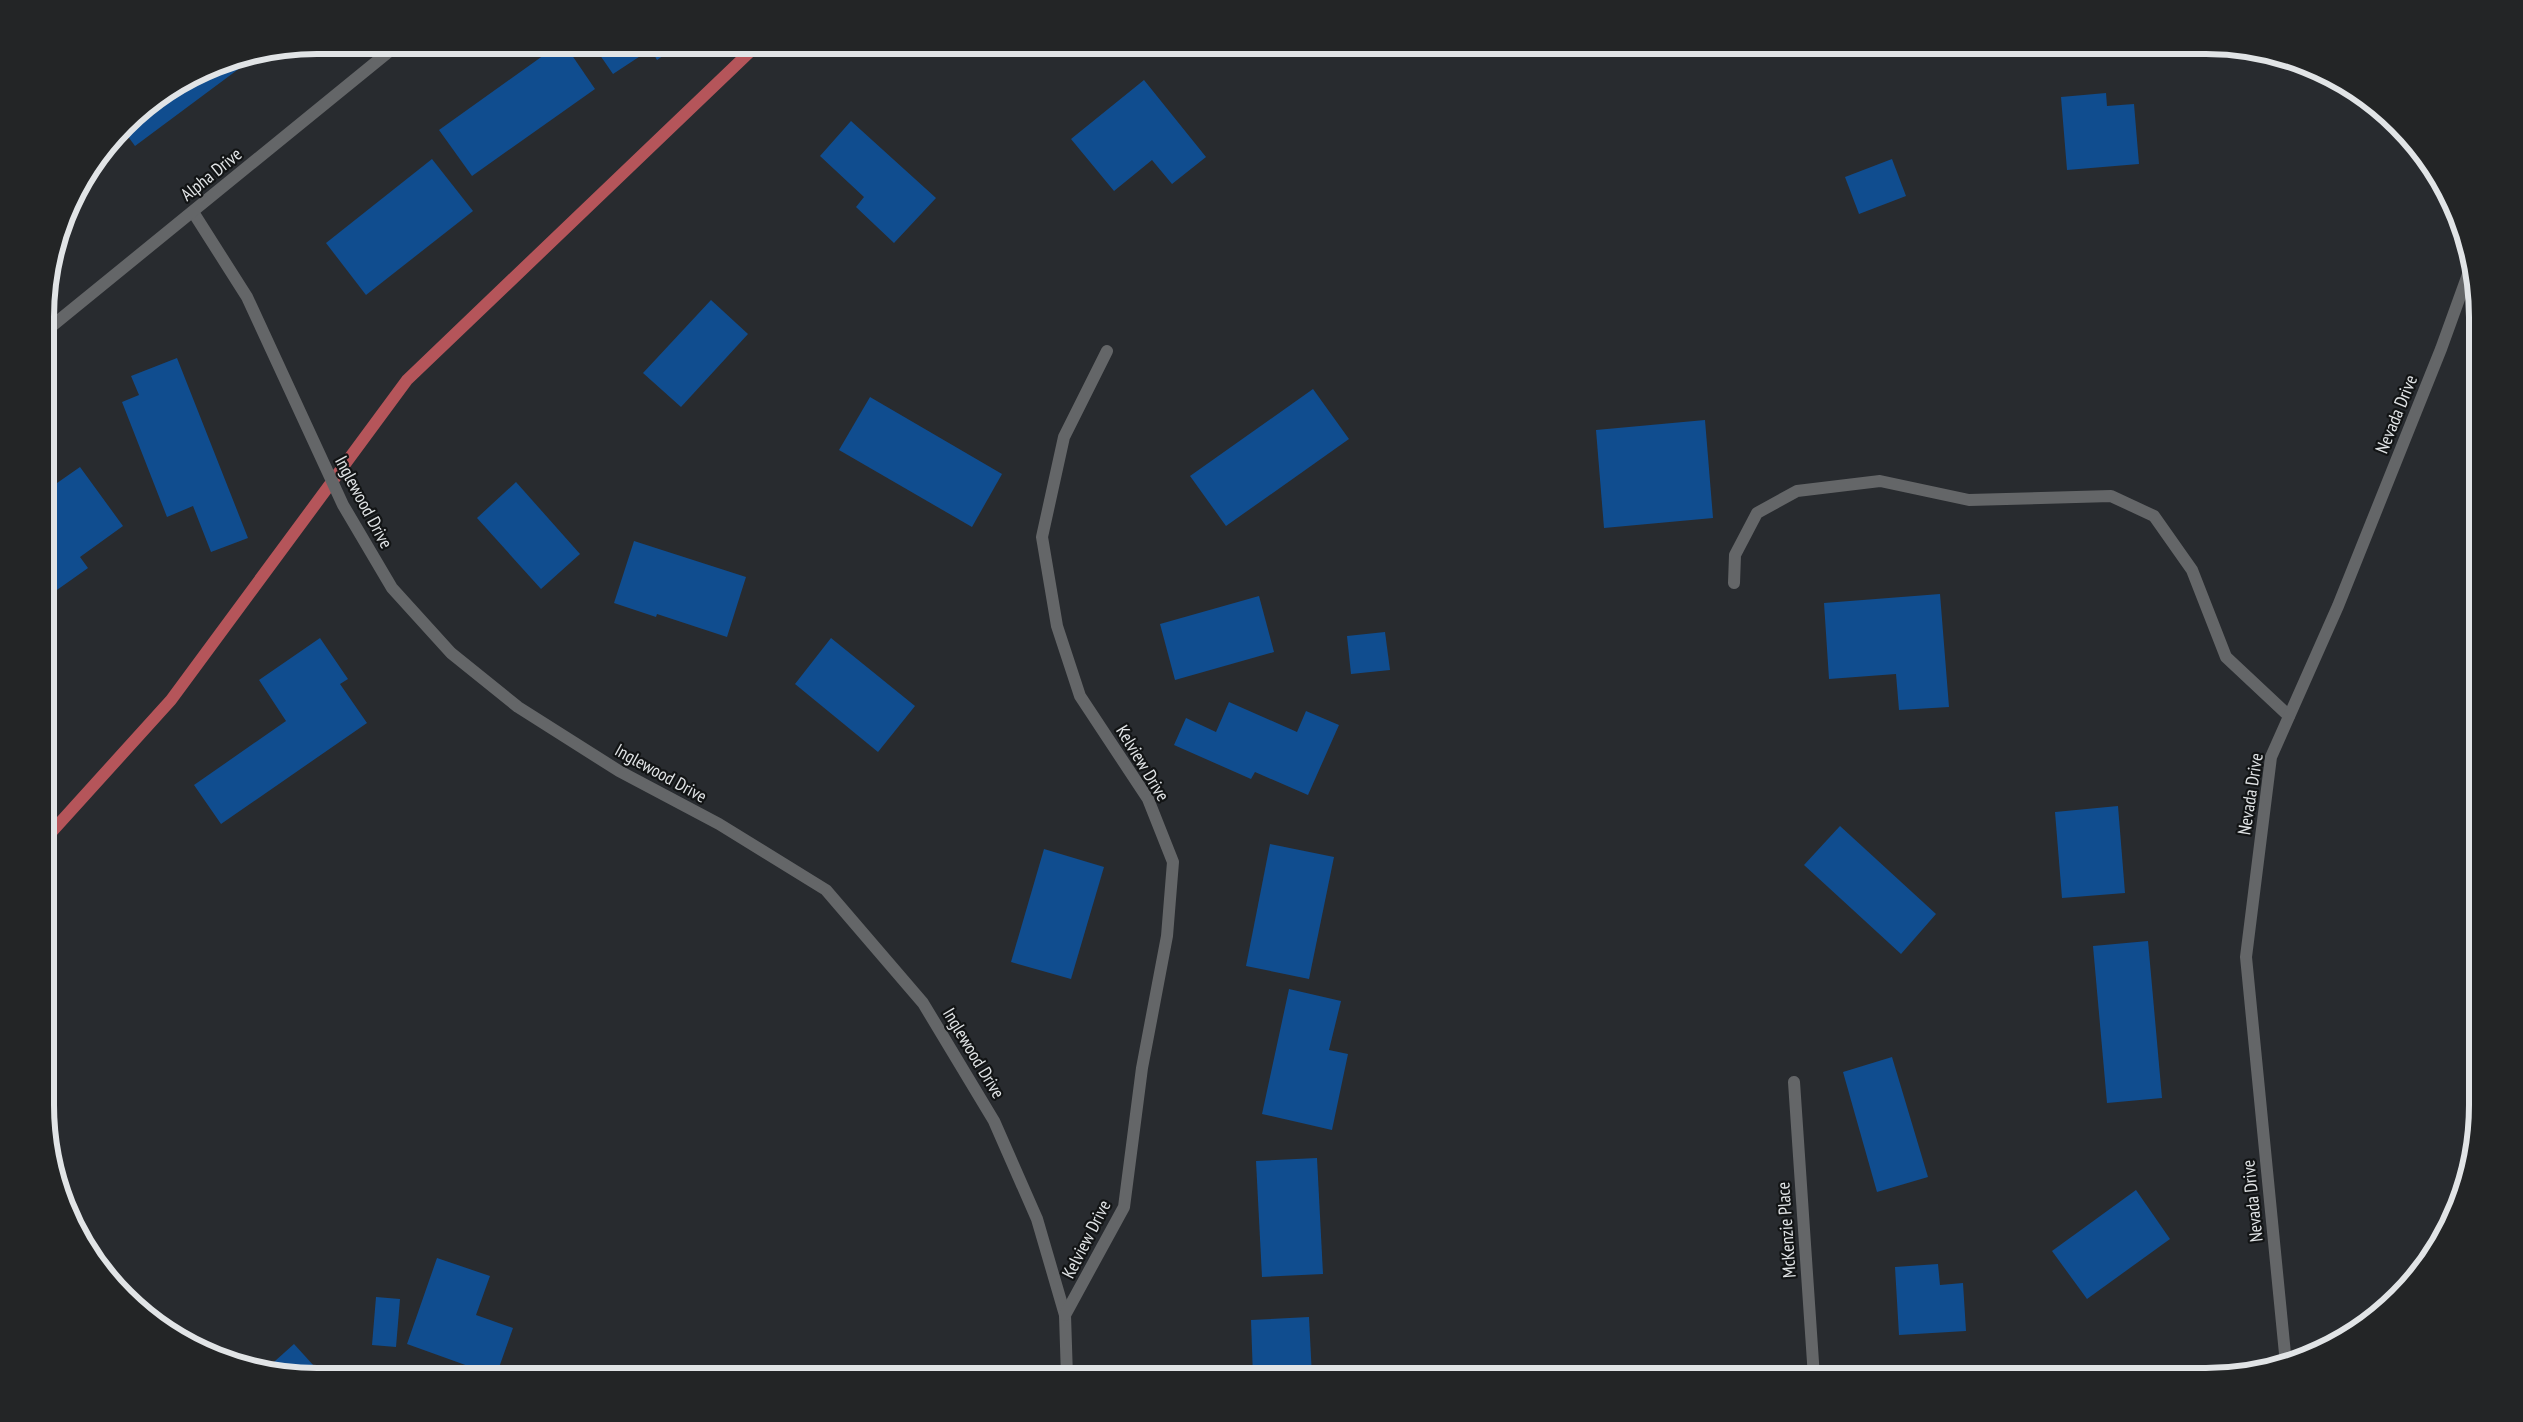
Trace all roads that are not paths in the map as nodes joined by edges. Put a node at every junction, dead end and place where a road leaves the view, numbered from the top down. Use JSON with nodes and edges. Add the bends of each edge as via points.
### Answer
{"nodes":[{"id":1,"x":386,"y":54,"type":"edge"},
{"id":2,"x":193,"y":212,"type":"junction"},
{"id":3,"x":2466,"y":279,"type":"edge"},
{"id":4,"x":54,"y":324,"type":"edge"},
{"id":5,"x":1107,"y":351,"type":"dead end"},
{"id":6,"x":1734,"y":583,"type":"dead end"},
{"id":7,"x":2289,"y":716,"type":"junction"},
{"id":8,"x":1794,"y":1082,"type":"dead end"},
{"id":9,"x":1065,"y":1316,"type":"junction"},
{"id":10,"x":2285,"y":1356,"type":"edge"},
{"id":11,"x":1067,"y":1368,"type":"edge"},
{"id":12,"x":1813,"y":1368,"type":"edge"}],
"edges":[{"from":1,"to":2,"type":"street","name":"Alpha Drive"},
{"from":2,"to":4,"type":"street","name":"Alpha Drive"},
{"from":2,"to":9,"type":"street","name":"Inglewood Drive","via":[[247,297],[343,504],[392,588],[444,646],[518,707],[619,771],[719,824],[826,890],[923,1003],[994,1121],[1037,1219]]},
{"from":3,"to":7,"type":"street","name":"Nevada Drive","via":[[2338,606]]},
{"from":5,"to":9,"type":"street","name":"Kelview Drive","via":[[1064,437],[1042,537],[1057,626],[1080,696],[1148,799],[1173,862],[1167,936],[1142,1068],[1124,1207]]},
{"from":6,"to":7,"type":"street","via":[[1735,555],[1757,513],[1797,491],[1880,481],[1969,500],[2111,496],[2154,516],[2192,570],[2226,656]]},
{"from":7,"to":10,"type":"street","name":"Nevada Drive","via":[[2271,758],[2246,957]]},
{"from":8,"to":12,"type":"street","name":"McKenzie Place"},
{"from":9,"to":11,"type":"street","name":"Inglewood Drive"}]}
